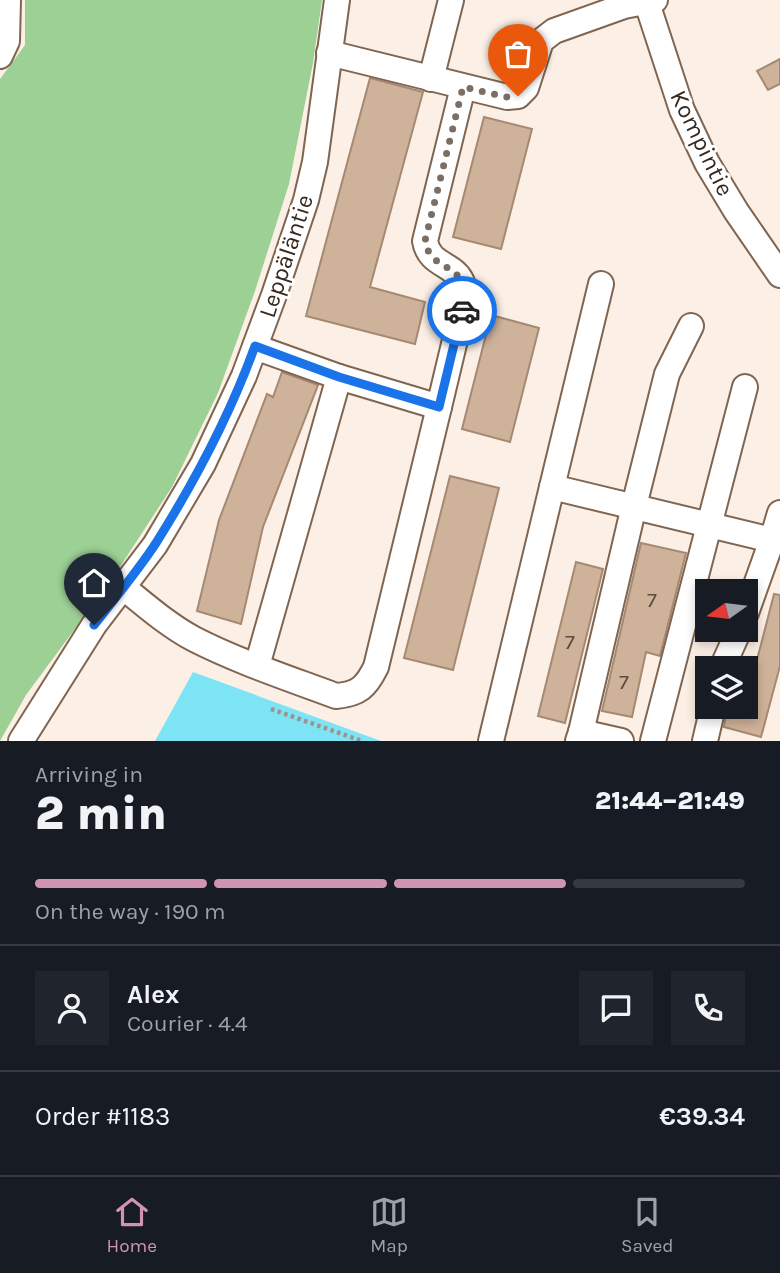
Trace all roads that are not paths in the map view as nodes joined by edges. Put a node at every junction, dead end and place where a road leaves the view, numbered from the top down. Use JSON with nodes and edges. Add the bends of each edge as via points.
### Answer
{"nodes":[{"id":1,"x":8,"y":0,"type":"edge"},
{"id":2,"x":337,"y":0,"type":"edge"},
{"id":3,"x":451,"y":0,"type":"edge"},
{"id":4,"x":649,"y":0,"type":"edge"},
{"id":5,"x":329,"y":53,"type":"junction"},
{"id":6,"x":0,"y":57,"type":"edge"},
{"id":7,"x":431,"y":79,"type":"junction"},
{"id":8,"x":463,"y":87,"type":"junction"},
{"id":9,"x":780,"y":275,"type":"edge"},
{"id":10,"x":601,"y":284,"type":"dead end"},
{"id":11,"x":691,"y":326,"type":"dead end"},
{"id":12,"x":255,"y":346,"type":"junction"},
{"id":13,"x":339,"y":377,"type":"junction"},
{"id":14,"x":745,"y":387,"type":"dead end"},
{"id":15,"x":439,"y":407,"type":"junction"},
{"id":16,"x":552,"y":487,"type":"junction"},
{"id":17,"x":634,"y":506,"type":"junction"},
{"id":18,"x":780,"y":513,"type":"edge"},
{"id":19,"x":709,"y":525,"type":"junction"},
{"id":20,"x":776,"y":541,"type":"edge"},
{"id":21,"x":758,"y":584,"type":"edge"},
{"id":22,"x":123,"y":587,"type":"junction"},
{"id":23,"x":257,"y":666,"type":"junction"},
{"id":24,"x":710,"y":719,"type":"edge"},
{"id":25,"x":579,"y":736,"type":"edge"},
{"id":26,"x":21,"y":741,"type":"edge"},
{"id":27,"x":491,"y":741,"type":"edge"},
{"id":28,"x":621,"y":741,"type":"edge"},
{"id":29,"x":653,"y":741,"type":"edge"},
{"id":30,"x":705,"y":741,"type":"edge"}],
"edges":[{"from":1,"to":6,"type":"street","via":[[7,41]]},
{"from":2,"to":5,"type":"street","name":"Leppäläntie"},
{"from":3,"to":7,"type":"street"},
{"from":4,"to":8,"type":"street","via":[[554,31],[541,41],[526,88],[518,96]]},
{"from":4,"to":9,"type":"street","name":"Kompintie","via":[[682,110],[707,163]]},
{"from":5,"to":7,"type":"street"},
{"from":5,"to":12,"type":"street","name":"Leppäläntie","via":[[306,200]]},
{"from":7,"to":8,"type":"street"},
{"from":8,"to":15,"type":"street","via":[[425,241],[433,258],[460,277],[465,298]]},
{"from":10,"to":16,"type":"street"},
{"from":11,"to":17,"type":"street","via":[[667,374]]},
{"from":12,"to":13,"type":"street"},
{"from":12,"to":22,"type":"street","name":"Leppäläntie","via":[[203,464],[155,545]]},
{"from":13,"to":15,"type":"street"},
{"from":13,"to":23,"type":"street"},
{"from":14,"to":19,"type":"street"},
{"from":15,"to":23,"type":"street","via":[[369,681],[348,695],[336,696]]},
{"from":16,"to":17,"type":"street"},
{"from":16,"to":27,"type":"street"},
{"from":17,"to":19,"type":"street"},
{"from":17,"to":25,"type":"street"},
{"from":18,"to":20,"type":"street"},
{"from":19,"to":20,"type":"street"},
{"from":19,"to":29,"type":"street"},
{"from":20,"to":21,"type":"street"},
{"from":22,"to":23,"type":"street","via":[[191,637]]},
{"from":22,"to":26,"type":"street","name":"Leppäläntie"},
{"from":24,"to":30,"type":"street"},
{"from":25,"to":28,"type":"street"}]}
